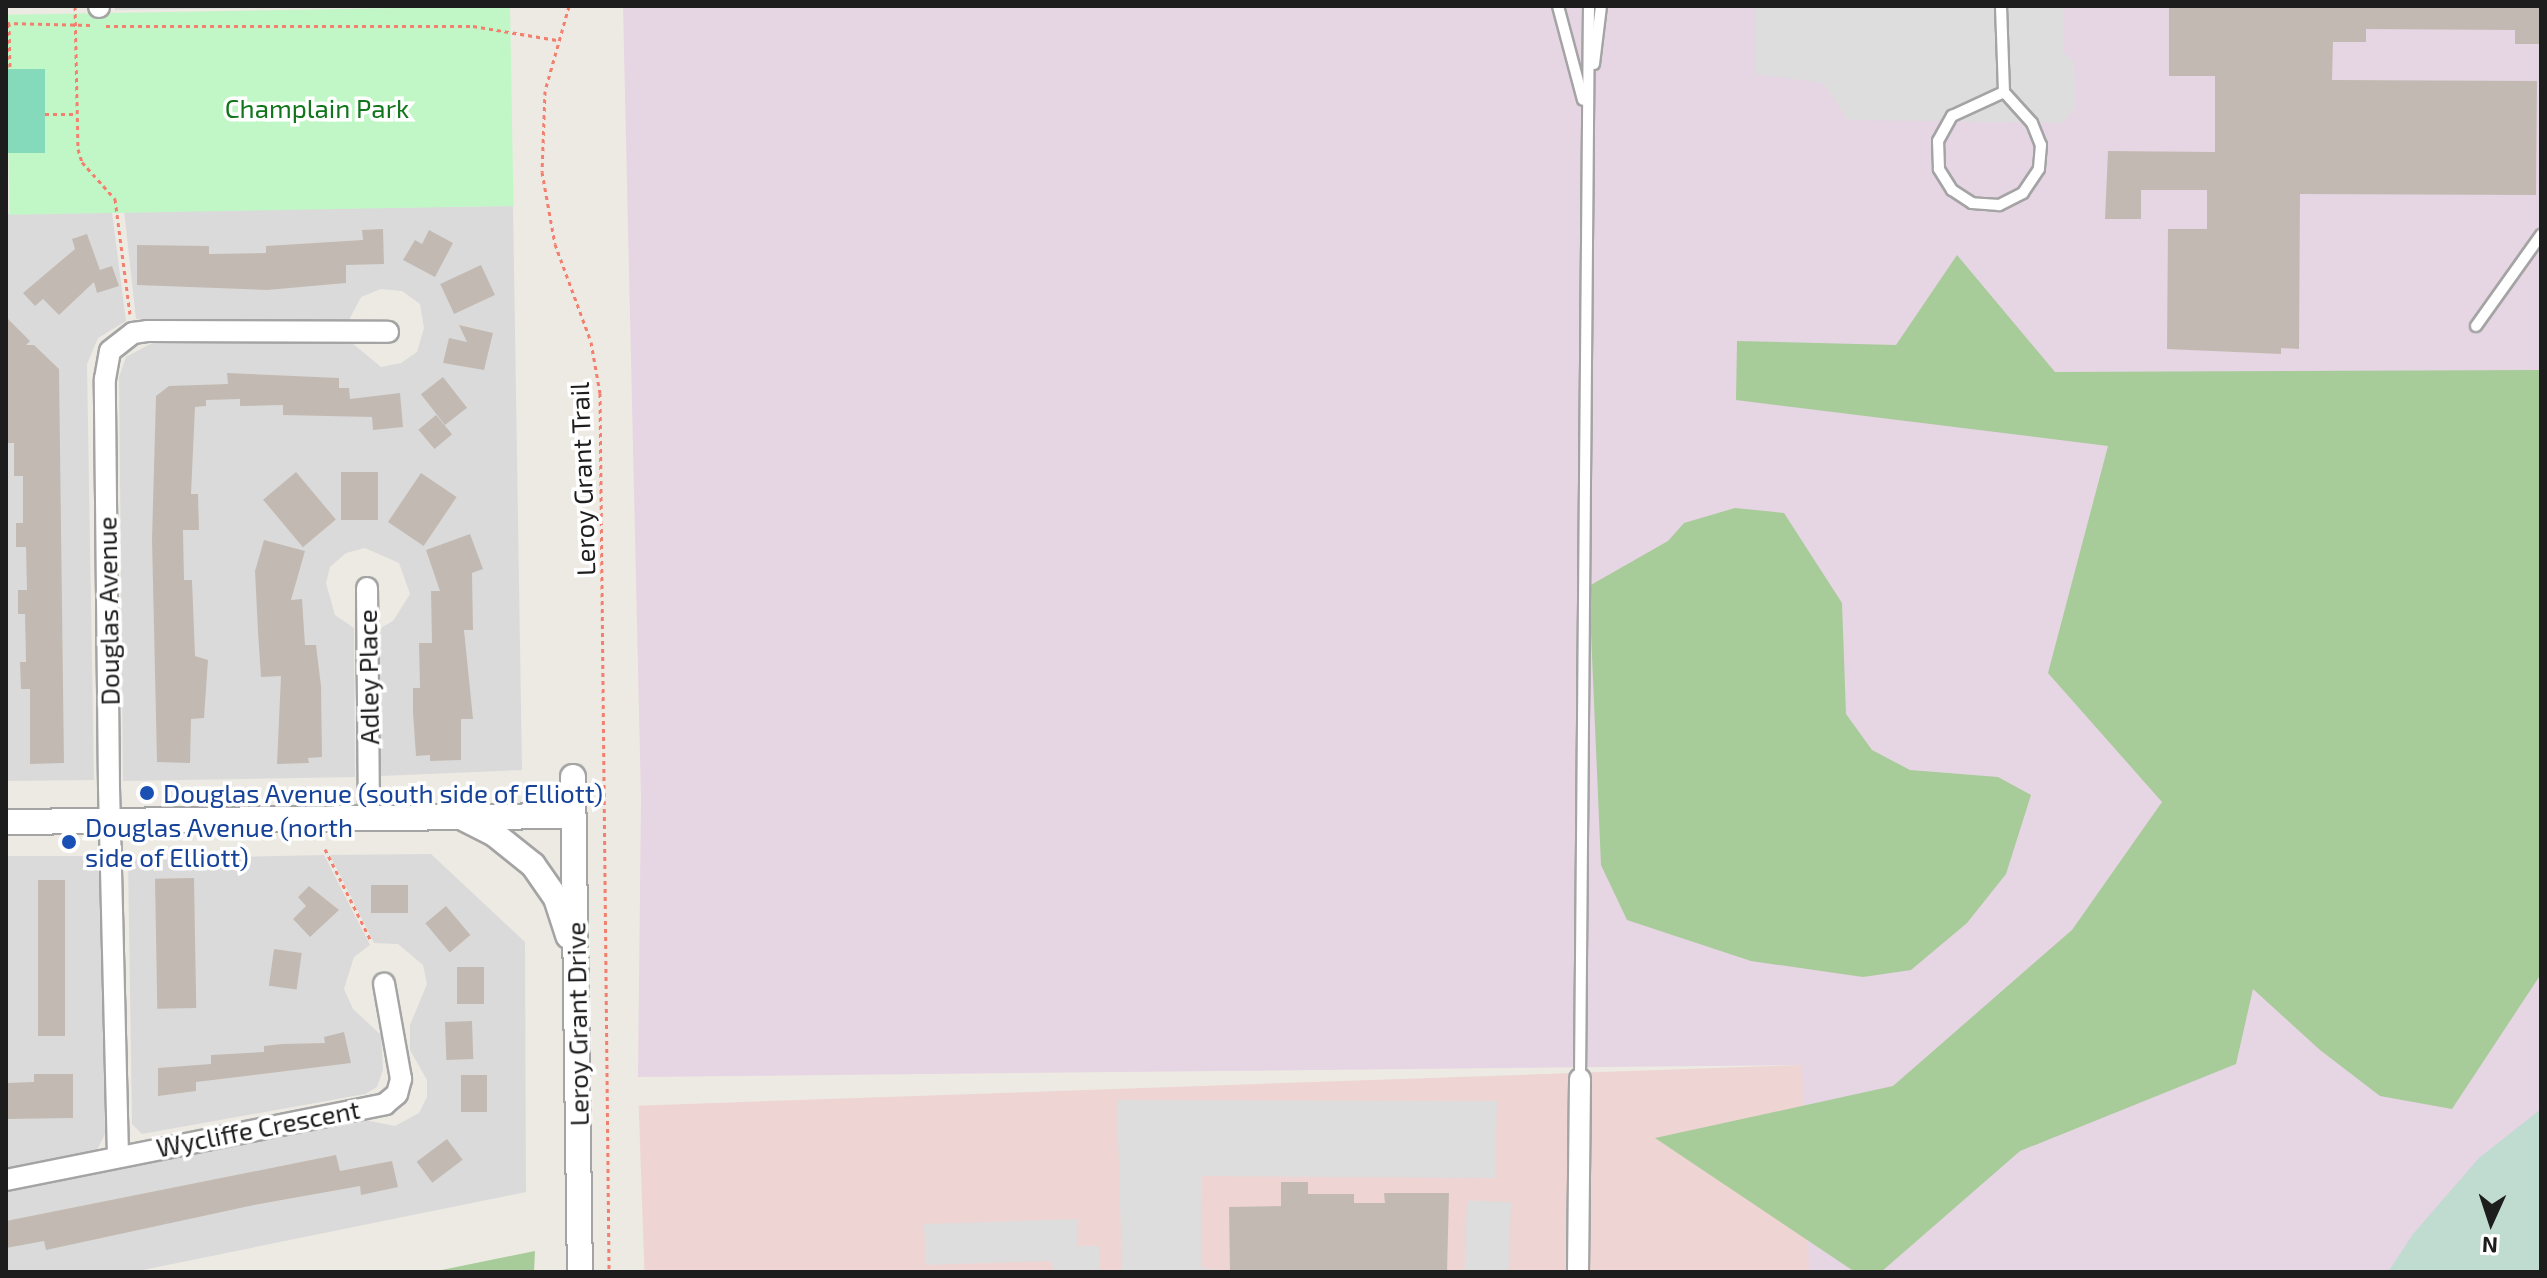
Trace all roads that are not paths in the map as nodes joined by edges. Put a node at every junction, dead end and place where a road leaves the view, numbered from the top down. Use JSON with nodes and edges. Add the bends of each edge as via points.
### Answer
{"nodes":[{"id":1,"x":1558,"y":6,"type":"edge"},
{"id":2,"x":1589,"y":6,"type":"edge"},
{"id":3,"x":1601,"y":6,"type":"edge"},
{"id":4,"x":2001,"y":6,"type":"edge"},
{"id":5,"x":2004,"y":92,"type":"junction"},
{"id":6,"x":1587,"y":113,"type":"junction"},
{"id":7,"x":2541,"y":235,"type":"edge"},
{"id":8,"x":2476,"y":326,"type":"dead end"},
{"id":9,"x":388,"y":332,"type":"dead end"},
{"id":10,"x":367,"y":588,"type":"dead end"},
{"id":11,"x":573,"y":777,"type":"dead end"},
{"id":12,"x":369,"y":815,"type":"junction"},
{"id":13,"x":459,"y":816,"type":"junction"},
{"id":14,"x":573,"y":816,"type":"junction"},
{"id":15,"x":111,"y":821,"type":"junction"},
{"id":16,"x":6,"y":822,"type":"edge"},
{"id":17,"x":576,"y":965,"type":"junction"},
{"id":18,"x":384,"y":984,"type":"dead end"},
{"id":19,"x":1580,"y":1079,"type":"joint"},
{"id":20,"x":118,"y":1156,"type":"junction"},
{"id":21,"x":6,"y":1180,"type":"edge"},
{"id":22,"x":580,"y":1272,"type":"edge"},
{"id":23,"x":1578,"y":1272,"type":"edge"}],
"edges":[{"from":1,"to":6,"type":"lane"},
{"from":2,"to":6,"type":"lane"},
{"from":3,"to":6,"type":"lane"},
{"from":4,"to":5,"type":"lane"},
{"from":5,"to":5,"type":"lane","via":[[1952,116],[1938,141],[1939,169],[1952,190],[1972,203],[1999,205],[2023,193],[2039,169],[2041,145],[2032,123]]},
{"from":6,"to":19,"type":"lane"},
{"from":7,"to":8,"type":"lane"},
{"from":9,"to":15,"type":"street","name":"Douglas Avenue","via":[[133,333],[110,351],[105,379]]},
{"from":10,"to":12,"type":"street","name":"Adley Place"},
{"from":11,"to":14,"type":"street","name":"Leroy Grant Drive"},
{"from":12,"to":13,"type":"street"},
{"from":12,"to":15,"type":"street"},
{"from":13,"to":14,"type":"street"},
{"from":13,"to":17,"type":"street","via":[[493,833],[546,881],[564,918]]},
{"from":14,"to":17,"type":"street","name":"Leroy Grant Drive"},
{"from":15,"to":16,"type":"street"},
{"from":15,"to":20,"type":"street","name":"Douglas Avenue"},
{"from":17,"to":22,"type":"street","name":"Leroy Grant Drive"},
{"from":18,"to":20,"type":"street","name":"Wycliffe Crescent","via":[[401,1079],[397,1094],[385,1104]]},
{"from":19,"to":23,"type":"street"},
{"from":20,"to":21,"type":"street","name":"Wycliffe Crescent"}]}
